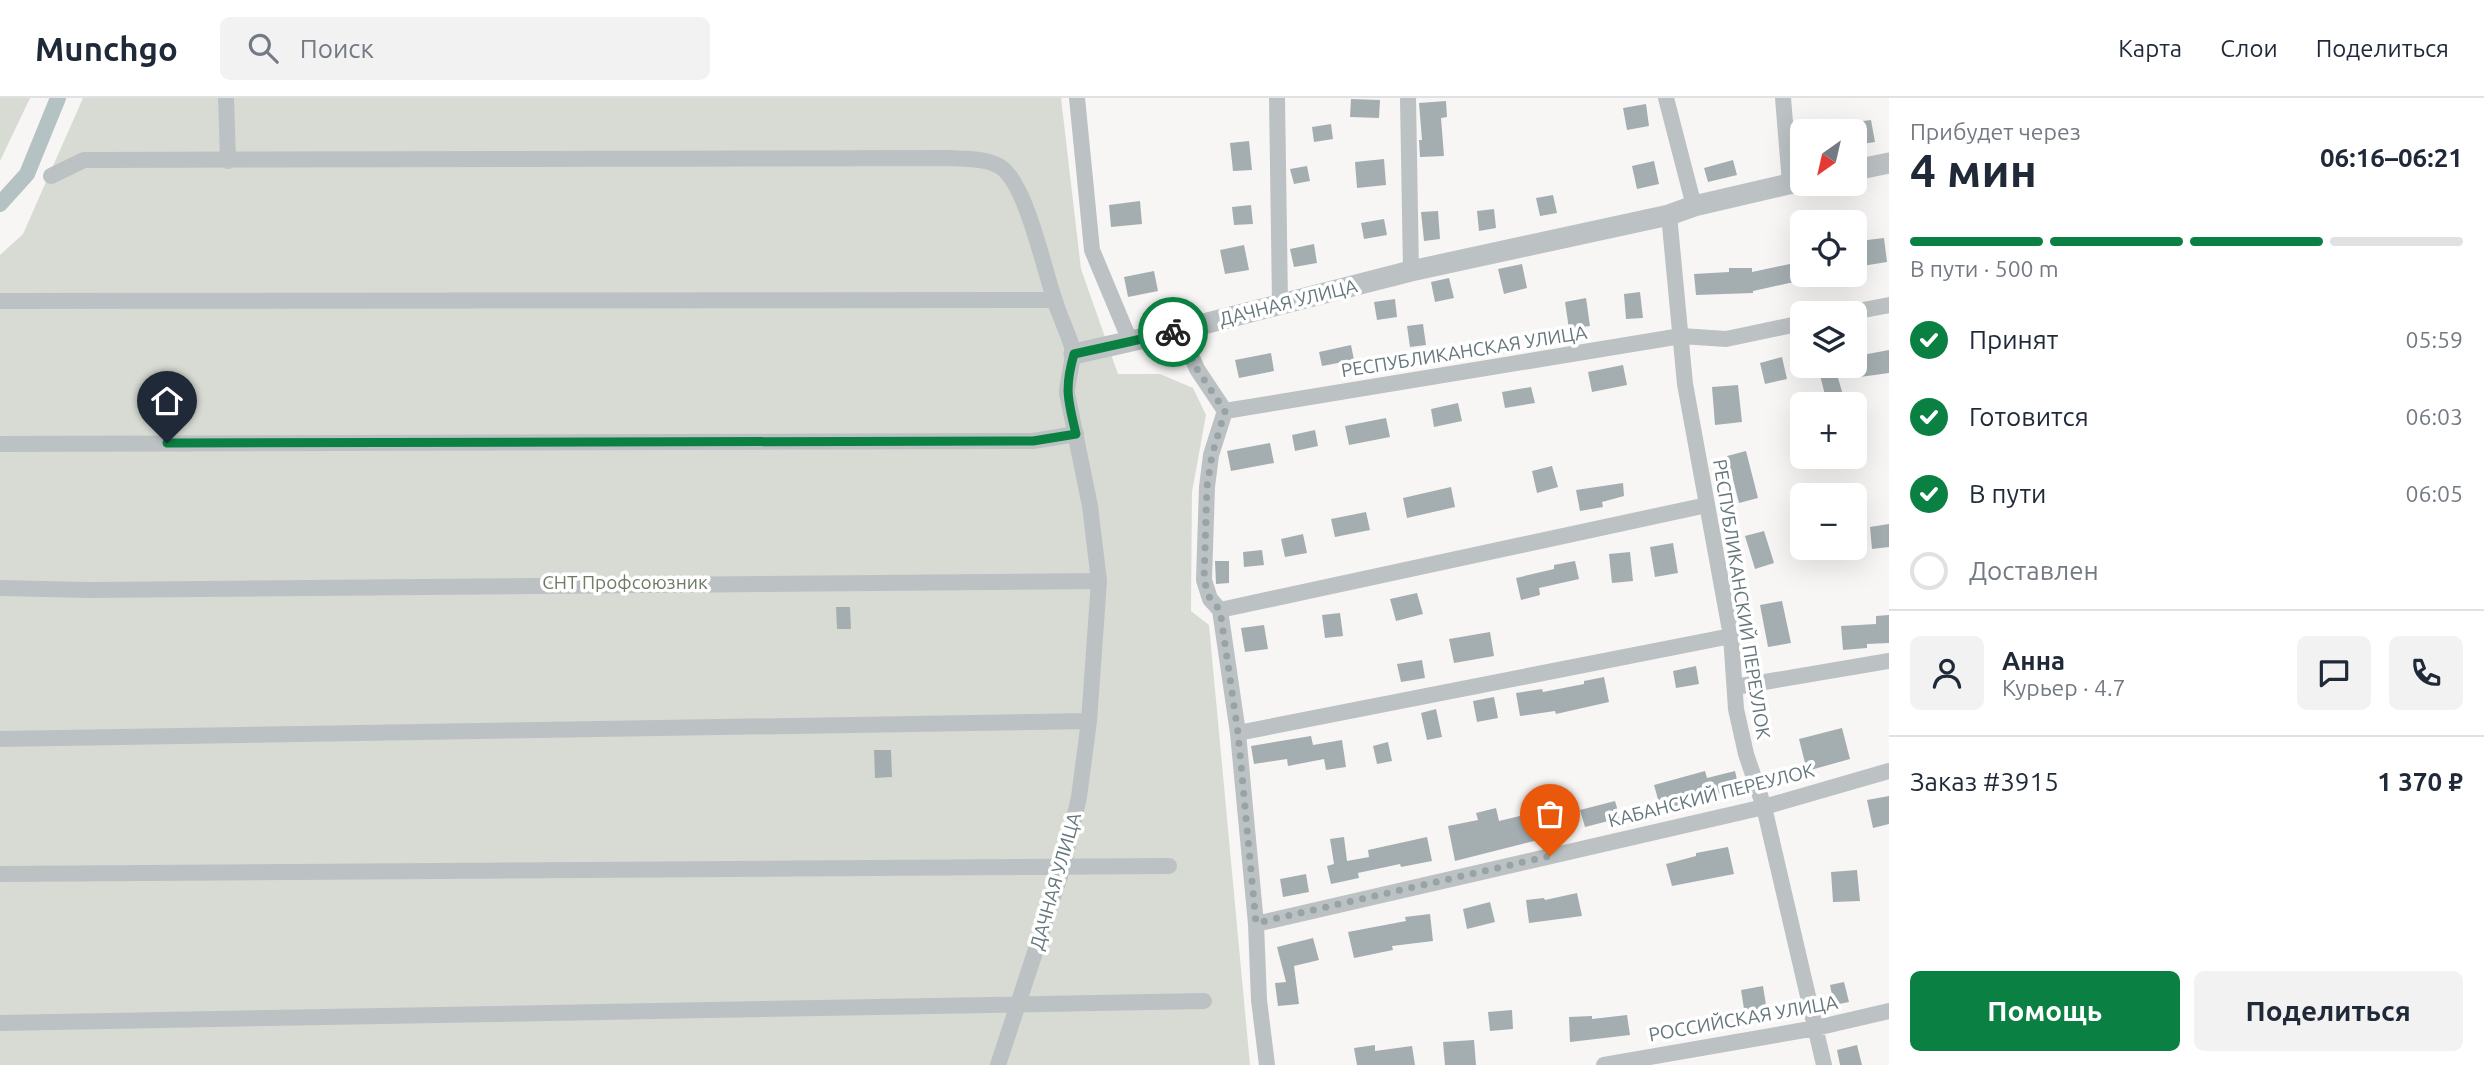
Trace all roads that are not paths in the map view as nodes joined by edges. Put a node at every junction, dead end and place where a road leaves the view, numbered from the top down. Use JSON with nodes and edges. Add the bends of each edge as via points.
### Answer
{"nodes":[{"id":1,"x":226,"y":98,"type":"edge"},
{"id":2,"x":1077,"y":98,"type":"edge"},
{"id":3,"x":1277,"y":98,"type":"edge"},
{"id":4,"x":1408,"y":98,"type":"edge"},
{"id":5,"x":1666,"y":98,"type":"edge"},
{"id":6,"x":1783,"y":98,"type":"edge"},
{"id":7,"x":1790,"y":143,"type":"edge"},
{"id":8,"x":228,"y":161,"type":"junction"},
{"id":9,"x":1889,"y":163,"type":"edge"},
{"id":10,"x":1867,"y":168,"type":"edge"},
{"id":11,"x":51,"y":176,"type":"dead end"},
{"id":12,"x":1790,"y":183,"type":"edge"},
{"id":13,"x":1694,"y":205,"type":"junction"},
{"id":14,"x":1669,"y":215,"type":"junction"},
{"id":15,"x":1411,"y":271,"type":"junction"},
{"id":16,"x":1054,"y":300,"type":"junction"},
{"id":17,"x":0,"y":301,"type":"edge"},
{"id":18,"x":1280,"y":304,"type":"junction"},
{"id":19,"x":1889,"y":304,"type":"edge"},
{"id":20,"x":1867,"y":309,"type":"edge"},
{"id":21,"x":1790,"y":326,"type":"edge"},
{"id":22,"x":1180,"y":330,"type":"junction"},
{"id":23,"x":1681,"y":337,"type":"junction"},
{"id":24,"x":1130,"y":341,"type":"junction"},
{"id":25,"x":1074,"y":354,"type":"junction"},
{"id":26,"x":1225,"y":411,"type":"junction"},
{"id":27,"x":1076,"y":434,"type":"junction"},
{"id":28,"x":0,"y":444,"type":"edge"},
{"id":29,"x":1707,"y":505,"type":"junction"},
{"id":30,"x":1099,"y":581,"type":"junction"},
{"id":31,"x":0,"y":588,"type":"edge"},
{"id":32,"x":1220,"y":610,"type":"junction"},
{"id":33,"x":1731,"y":636,"type":"junction"},
{"id":34,"x":1889,"y":661,"type":"edge"},
{"id":35,"x":1735,"y":687,"type":"junction"},
{"id":36,"x":1089,"y":721,"type":"junction"},
{"id":37,"x":1238,"y":733,"type":"junction"},
{"id":38,"x":0,"y":739,"type":"edge"},
{"id":39,"x":1889,"y":771,"type":"edge"},
{"id":40,"x":1763,"y":807,"type":"junction"},
{"id":41,"x":1168,"y":866,"type":"dead end"},
{"id":42,"x":1063,"y":867,"type":"junction"},
{"id":43,"x":0,"y":874,"type":"edge"},
{"id":44,"x":1256,"y":923,"type":"junction"},
{"id":45,"x":1204,"y":1001,"type":"dead end"},
{"id":46,"x":1019,"y":1004,"type":"junction"},
{"id":47,"x":1889,"y":1011,"type":"edge"},
{"id":48,"x":0,"y":1023,"type":"edge"},
{"id":49,"x":1816,"y":1028,"type":"junction"},
{"id":50,"x":998,"y":1065,"type":"edge"},
{"id":51,"x":1267,"y":1065,"type":"edge"},
{"id":52,"x":1604,"y":1065,"type":"edge"},
{"id":53,"x":1824,"y":1065,"type":"edge"}],
"edges":[{"from":1,"to":8,"type":"street"},
{"from":2,"to":24,"type":"street","via":[[1092,250]]},
{"from":3,"to":18,"type":"street"},
{"from":4,"to":15,"type":"street"},
{"from":5,"to":13,"type":"street"},
{"from":6,"to":7,"type":"street"},
{"from":8,"to":11,"type":"street","via":[[84,160]]},
{"from":8,"to":16,"type":"street","via":[[950,158],[992,162],[1016,187],[1034,229]]},
{"from":9,"to":10,"type":"street"},
{"from":12,"to":13,"type":"street","name":"ДАЧНАЯ УЛИЦА"},
{"from":13,"to":14,"type":"street","name":"ДАЧНАЯ УЛИЦА"},
{"from":14,"to":15,"type":"street","name":"ДАЧНАЯ УЛИЦА"},
{"from":14,"to":23,"type":"street","name":"РЕСПУБЛИКАНСКИЙ ПЕРЕУЛОК"},
{"from":15,"to":18,"type":"street","name":"ДАЧНАЯ УЛИЦА"},
{"from":16,"to":17,"type":"street"},
{"from":16,"to":25,"type":"street"},
{"from":18,"to":22,"type":"street","name":"ДАЧНАЯ УЛИЦА"},
{"from":19,"to":20,"type":"street"},
{"from":21,"to":23,"type":"street","name":"РЕСПУБЛИКАНСКАЯ УЛИЦА","via":[[1726,340]]},
{"from":22,"to":24,"type":"street","name":"ДАЧНАЯ УЛИЦА"},
{"from":22,"to":26,"type":"street","via":[[1197,369]]},
{"from":23,"to":26,"type":"street","name":"РЕСПУБЛИКАНСКАЯ УЛИЦА"},
{"from":23,"to":29,"type":"street","name":"РЕСПУБЛИКАНСКИЙ ПЕРЕУЛОК"},
{"from":24,"to":25,"type":"street","name":"ДАЧНАЯ УЛИЦА"},
{"from":25,"to":27,"type":"street","name":"ДАЧНАЯ УЛИЦА","via":[[1067,393]]},
{"from":26,"to":32,"type":"street","via":[[1207,487],[1204,580],[1210,599]]},
{"from":27,"to":28,"type":"street","via":[[1033,441]]},
{"from":27,"to":30,"type":"street","name":"ДАЧНАЯ УЛИЦА"},
{"from":29,"to":32,"type":"street"},
{"from":29,"to":33,"type":"street","name":"РЕСПУБЛИКАНСКИЙ ПЕРЕУЛОК"},
{"from":30,"to":31,"type":"street"},
{"from":30,"to":36,"type":"street","name":"ДАЧНАЯ УЛИЦА"},
{"from":32,"to":37,"type":"street"},
{"from":33,"to":35,"type":"street","name":"РЕСПУБЛИКАНСКИЙ ПЕРЕУЛОК"},
{"from":33,"to":37,"type":"street"},
{"from":34,"to":35,"type":"street"},
{"from":35,"to":40,"type":"street","name":"РЕСПУБЛИКАНСКИЙ ПЕРЕУЛОК","via":[[1746,754]]},
{"from":36,"to":38,"type":"street"},
{"from":36,"to":42,"type":"street","name":"ДАЧНАЯ УЛИЦА"},
{"from":37,"to":44,"type":"street"},
{"from":39,"to":40,"type":"street","name":"КАБАНСКИЙ ПЕРЕУЛОК"},
{"from":40,"to":44,"type":"street","name":"КАБАНСКИЙ ПЕРЕУЛОК"},
{"from":40,"to":49,"type":"street","name":"РЕСПУБЛИКАНСКИЙ ПЕРЕУЛОК"},
{"from":41,"to":42,"type":"street"},
{"from":42,"to":43,"type":"street"},
{"from":42,"to":46,"type":"street","name":"ДАЧНАЯ УЛИЦА"},
{"from":44,"to":51,"type":"street"},
{"from":45,"to":46,"type":"street"},
{"from":46,"to":48,"type":"street"},
{"from":46,"to":50,"type":"street","name":"ДАЧНАЯ УЛИЦА"},
{"from":47,"to":49,"type":"street","name":"РОССИЙСКАЯ УЛИЦА"},
{"from":49,"to":52,"type":"street","name":"РОССИЙСКАЯ УЛИЦА"},
{"from":49,"to":53,"type":"street","name":"РЕСПУБЛИКАНСКИЙ ПЕРЕУЛОК"}]}
